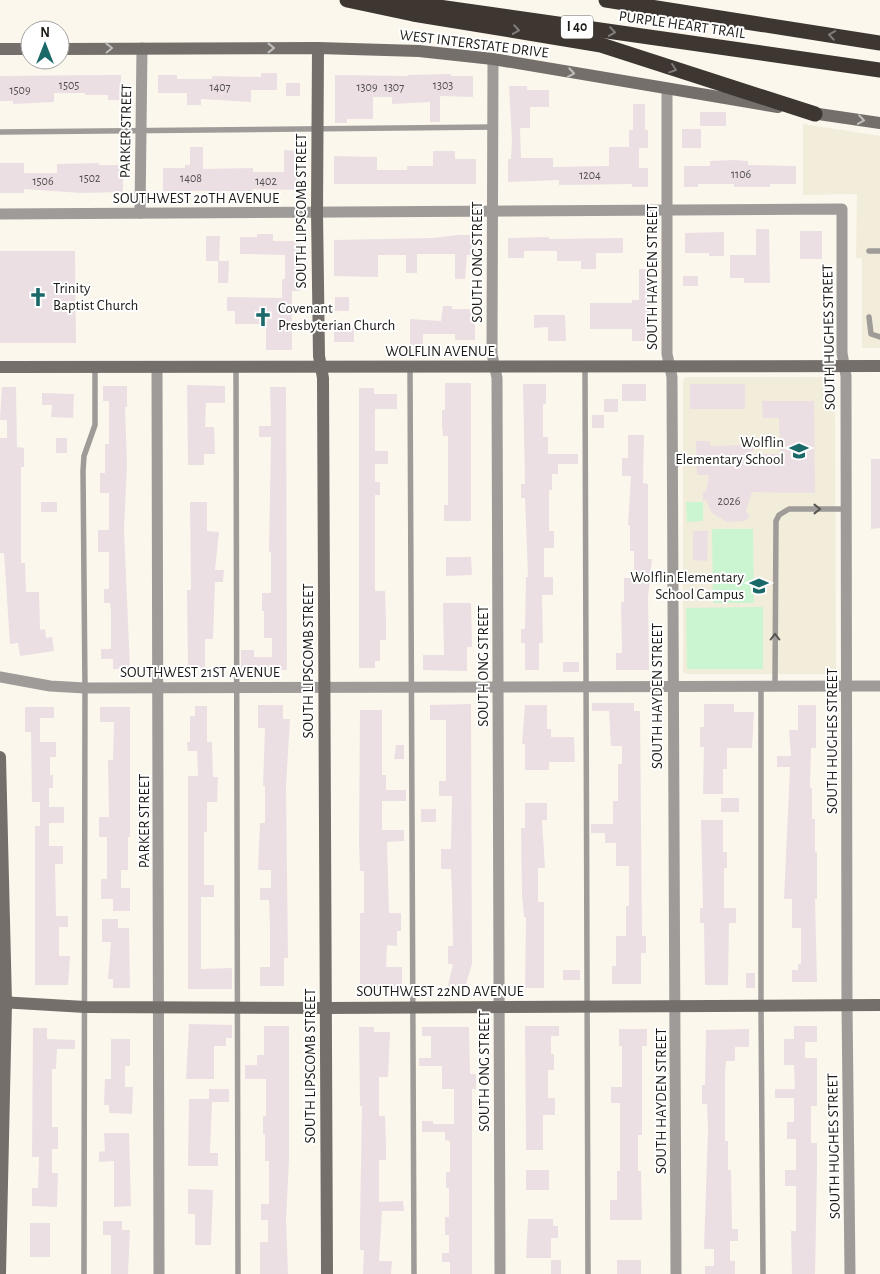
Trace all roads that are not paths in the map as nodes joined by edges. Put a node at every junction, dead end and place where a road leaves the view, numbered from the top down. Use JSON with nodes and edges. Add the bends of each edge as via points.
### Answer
{"nodes":[{"id":1,"x":347,"y":0,"type":"edge"},
{"id":2,"x":390,"y":0,"type":"edge"},
{"id":3,"x":606,"y":0,"type":"edge"},
{"id":4,"x":880,"y":43,"type":"edge"},
{"id":5,"x":142,"y":48,"type":"junction"},
{"id":6,"x":318,"y":48,"type":"junction"},
{"id":7,"x":20,"y":49,"type":"edge"},
{"id":8,"x":70,"y":49,"type":"edge"},
{"id":9,"x":0,"y":50,"type":"edge"},
{"id":10,"x":493,"y":59,"type":"junction"},
{"id":11,"x":880,"y":70,"type":"edge"},
{"id":12,"x":666,"y":89,"type":"junction"},
{"id":13,"x":816,"y":114,"type":"junction"},
{"id":14,"x":880,"y":123,"type":"edge"},
{"id":15,"x":492,"y":127,"type":"junction"},
{"id":16,"x":318,"y":131,"type":"junction"},
{"id":17,"x":0,"y":132,"type":"edge"},
{"id":18,"x":141,"y":132,"type":"junction"},
{"id":19,"x":842,"y":209,"type":"joint"},
{"id":20,"x":492,"y":210,"type":"junction"},
{"id":21,"x":667,"y":210,"type":"junction"},
{"id":22,"x":317,"y":212,"type":"junction"},
{"id":23,"x":0,"y":214,"type":"edge"},
{"id":24,"x":140,"y":214,"type":"junction"},
{"id":25,"x":869,"y":251,"type":"dead end"},
{"id":26,"x":880,"y":251,"type":"edge"},
{"id":27,"x":869,"y":317,"type":"dead end"},
{"id":28,"x":880,"y":337,"type":"edge"},
{"id":29,"x":585,"y":366,"type":"junction"},
{"id":30,"x":670,"y":366,"type":"junction"},
{"id":31,"x":844,"y":366,"type":"junction"},
{"id":32,"x":880,"y":366,"type":"edge"},
{"id":33,"x":95,"y":367,"type":"junction"},
{"id":34,"x":157,"y":367,"type":"junction"},
{"id":35,"x":236,"y":367,"type":"junction"},
{"id":36,"x":320,"y":367,"type":"junction"},
{"id":37,"x":410,"y":367,"type":"junction"},
{"id":38,"x":495,"y":367,"type":"junction"},
{"id":39,"x":0,"y":368,"type":"edge"},
{"id":40,"x":847,"y":509,"type":"junction"},
{"id":41,"x":0,"y":677,"type":"edge"},
{"id":42,"x":672,"y":686,"type":"junction"},
{"id":43,"x":761,"y":686,"type":"junction"},
{"id":44,"x":775,"y":686,"type":"junction"},
{"id":45,"x":847,"y":686,"type":"junction"},
{"id":46,"x":880,"y":686,"type":"edge"},
{"id":47,"x":324,"y":687,"type":"junction"},
{"id":48,"x":410,"y":687,"type":"junction"},
{"id":49,"x":585,"y":687,"type":"junction"},
{"id":50,"x":85,"y":688,"type":"junction"},
{"id":51,"x":159,"y":688,"type":"junction"},
{"id":52,"x":238,"y":688,"type":"junction"},
{"id":53,"x":499,"y":688,"type":"junction"},
{"id":54,"x":0,"y":757,"type":"edge"},
{"id":55,"x":3,"y":1003,"type":"edge"},
{"id":56,"x":847,"y":1004,"type":"junction"},
{"id":57,"x":880,"y":1005,"type":"edge"},
{"id":58,"x":760,"y":1006,"type":"junction"},
{"id":59,"x":85,"y":1007,"type":"junction"},
{"id":60,"x":159,"y":1007,"type":"junction"},
{"id":61,"x":237,"y":1007,"type":"junction"},
{"id":62,"x":499,"y":1007,"type":"junction"},
{"id":63,"x":588,"y":1007,"type":"junction"},
{"id":64,"x":676,"y":1007,"type":"junction"},
{"id":65,"x":326,"y":1008,"type":"junction"},
{"id":66,"x":413,"y":1008,"type":"junction"},
{"id":67,"x":0,"y":1274,"type":"edge"},
{"id":68,"x":84,"y":1274,"type":"edge"},
{"id":69,"x":159,"y":1274,"type":"edge"},
{"id":70,"x":238,"y":1274,"type":"edge"},
{"id":71,"x":327,"y":1274,"type":"edge"},
{"id":72,"x":414,"y":1274,"type":"edge"},
{"id":73,"x":500,"y":1274,"type":"edge"},
{"id":74,"x":588,"y":1274,"type":"edge"},
{"id":75,"x":676,"y":1274,"type":"edge"},
{"id":76,"x":764,"y":1274,"type":"edge"},
{"id":77,"x":850,"y":1274,"type":"edge"}],
"edges":[{"from":1,"to":13,"type":"highway","one_way":true,"via":[[601,45]]},
{"from":2,"to":11,"type":"highway","name":"PURPLE HEART TRAIL","number":"I 40","one_way":true},
{"from":4,"to":3,"type":"highway","name":"PURPLE HEART TRAIL","number":"I 40","one_way":true},
{"from":5,"to":6,"type":"main road","name":"WEST INTERSTATE DRIVE","one_way":true},
{"from":8,"to":5,"type":"main road","name":"WEST INTERSTATE DRIVE","one_way":true},
{"from":5,"to":18,"type":"street","name":"PARKER STREET"},
{"from":6,"to":10,"type":"main road","name":"WEST INTERSTATE DRIVE","via":[[419,50]]},
{"from":6,"to":16,"type":"main road","name":"SOUTH LIPSCOMB STREET"},
{"from":7,"to":9,"type":"main road"},
{"from":10,"to":12,"type":"main road","name":"WEST INTERSTATE DRIVE","one_way":true},
{"from":10,"to":15,"type":"street","name":"SOUTH ONG STREET"},
{"from":12,"to":13,"type":"main road","name":"WEST INTERSTATE DRIVE"},
{"from":12,"to":21,"type":"street","name":"SOUTH HAYDEN STREET"},
{"from":13,"to":14,"type":"main road","name":"WEST INTERSTATE DRIVE","one_way":true},
{"from":15,"to":16,"type":"lane"},
{"from":15,"to":20,"type":"street","name":"SOUTH ONG STREET"},
{"from":16,"to":18,"type":"lane"},
{"from":16,"to":22,"type":"main road","name":"SOUTH LIPSCOMB STREET"},
{"from":17,"to":18,"type":"lane"},
{"from":18,"to":24,"type":"street","name":"PARKER STREET"},
{"from":19,"to":21,"type":"street","name":"SOUTHWEST 20TH AVENUE"},
{"from":19,"to":31,"type":"street","name":"SOUTH HUGHES STREET"},
{"from":20,"to":21,"type":"street","name":"SOUTHWEST 20TH AVENUE"},
{"from":20,"to":22,"type":"street","name":"SOUTHWEST 20TH AVENUE"},
{"from":20,"to":38,"type":"street","name":"SOUTH ONG STREET","via":[[492,354]]},
{"from":21,"to":30,"type":"street","name":"SOUTH HAYDEN STREET","via":[[667,354]]},
{"from":22,"to":24,"type":"street","name":"SOUTHWEST 20TH AVENUE"},
{"from":22,"to":36,"type":"main road","name":"SOUTH LIPSCOMB STREET"},
{"from":23,"to":24,"type":"street","name":"SOUTHWEST 20TH AVENUE"},
{"from":25,"to":26,"type":"lane"},
{"from":27,"to":28,"type":"lane","via":[[871,334]]},
{"from":29,"to":30,"type":"main road","name":"WOLFLIN AVENUE"},
{"from":29,"to":38,"type":"main road","name":"WOLFLIN AVENUE"},
{"from":29,"to":49,"type":"lane"},
{"from":30,"to":31,"type":"main road","name":"WOLFLIN AVENUE"},
{"from":30,"to":42,"type":"street","name":"SOUTH HAYDEN STREET"},
{"from":31,"to":32,"type":"main road","name":"WOLFLIN AVENUE"},
{"from":31,"to":40,"type":"street","name":"SOUTH HUGHES STREET"},
{"from":33,"to":34,"type":"main road","name":"WOLFLIN AVENUE"},
{"from":33,"to":39,"type":"main road","name":"WOLFLIN AVENUE"},
{"from":33,"to":50,"type":"lane","via":[[95,425],[84,456],[83,471]]},
{"from":34,"to":35,"type":"main road","name":"WOLFLIN AVENUE"},
{"from":34,"to":51,"type":"street","name":"PARKER STREET"},
{"from":35,"to":36,"type":"main road","name":"WOLFLIN AVENUE"},
{"from":35,"to":52,"type":"lane"},
{"from":36,"to":37,"type":"main road","name":"WOLFLIN AVENUE"},
{"from":36,"to":47,"type":"main road","name":"SOUTH LIPSCOMB STREET","via":[[323,388]]},
{"from":37,"to":38,"type":"main road","name":"WOLFLIN AVENUE"},
{"from":37,"to":48,"type":"lane"},
{"from":38,"to":53,"type":"street","name":"SOUTH ONG STREET"},
{"from":44,"to":40,"type":"lane","one_way":true,"via":[[776,522],[779,515],[789,509]]},
{"from":40,"to":45,"type":"street","name":"SOUTH HUGHES STREET"},
{"from":41,"to":50,"type":"street","name":"SOUTHWEST 21ST AVENUE","via":[[50,686]]},
{"from":42,"to":43,"type":"street","name":"SOUTHWEST 21ST AVENUE"},
{"from":42,"to":49,"type":"street","name":"SOUTHWEST 21ST AVENUE"},
{"from":42,"to":64,"type":"street","name":"SOUTH HAYDEN STREET"},
{"from":43,"to":44,"type":"street","name":"SOUTHWEST 21ST AVENUE"},
{"from":43,"to":58,"type":"lane"},
{"from":44,"to":45,"type":"street","name":"SOUTHWEST 21ST AVENUE"},
{"from":45,"to":46,"type":"street","name":"SOUTHWEST 21ST AVENUE"},
{"from":45,"to":56,"type":"street","name":"SOUTH HUGHES STREET"},
{"from":47,"to":48,"type":"street","name":"SOUTHWEST 21ST AVENUE"},
{"from":47,"to":52,"type":"street","name":"SOUTHWEST 21ST AVENUE"},
{"from":47,"to":65,"type":"main road","name":"SOUTH LIPSCOMB STREET"},
{"from":48,"to":53,"type":"street","name":"SOUTHWEST 21ST AVENUE"},
{"from":48,"to":66,"type":"lane"},
{"from":49,"to":53,"type":"street","name":"SOUTHWEST 21ST AVENUE"},
{"from":49,"to":63,"type":"lane"},
{"from":50,"to":51,"type":"street","name":"SOUTHWEST 21ST AVENUE"},
{"from":50,"to":59,"type":"lane"},
{"from":51,"to":52,"type":"street","name":"SOUTHWEST 21ST AVENUE"},
{"from":51,"to":60,"type":"street","name":"PARKER STREET"},
{"from":52,"to":61,"type":"lane"},
{"from":53,"to":62,"type":"street","name":"SOUTH ONG STREET"},
{"from":54,"to":55,"type":"main road"},
{"from":55,"to":59,"type":"main road","name":"SOUTHWEST 22ND AVENUE"},
{"from":55,"to":67,"type":"main road"},
{"from":56,"to":57,"type":"main road","name":"SOUTHWEST 22ND AVENUE"},
{"from":56,"to":58,"type":"main road","name":"SOUTHWEST 22ND AVENUE"},
{"from":56,"to":77,"type":"street","name":"SOUTH HUGHES STREET"},
{"from":58,"to":64,"type":"main road","name":"SOUTHWEST 22ND AVENUE"},
{"from":58,"to":76,"type":"lane"},
{"from":59,"to":60,"type":"main road","name":"SOUTHWEST 22ND AVENUE"},
{"from":59,"to":68,"type":"lane"},
{"from":60,"to":61,"type":"main road","name":"SOUTHWEST 22ND AVENUE"},
{"from":60,"to":69,"type":"street","name":"PARKER STREET"},
{"from":61,"to":65,"type":"main road","name":"SOUTHWEST 22ND AVENUE"},
{"from":61,"to":70,"type":"lane"},
{"from":62,"to":63,"type":"main road","name":"SOUTHWEST 22ND AVENUE"},
{"from":62,"to":66,"type":"main road","name":"SOUTHWEST 22ND AVENUE"},
{"from":62,"to":73,"type":"street","name":"SOUTH ONG STREET"},
{"from":63,"to":64,"type":"main road","name":"SOUTHWEST 22ND AVENUE"},
{"from":63,"to":74,"type":"lane"},
{"from":64,"to":75,"type":"street","name":"SOUTH HAYDEN STREET"},
{"from":65,"to":66,"type":"main road","name":"SOUTHWEST 22ND AVENUE"},
{"from":65,"to":71,"type":"main road","name":"SOUTH LIPSCOMB STREET"},
{"from":66,"to":72,"type":"lane"}]}
